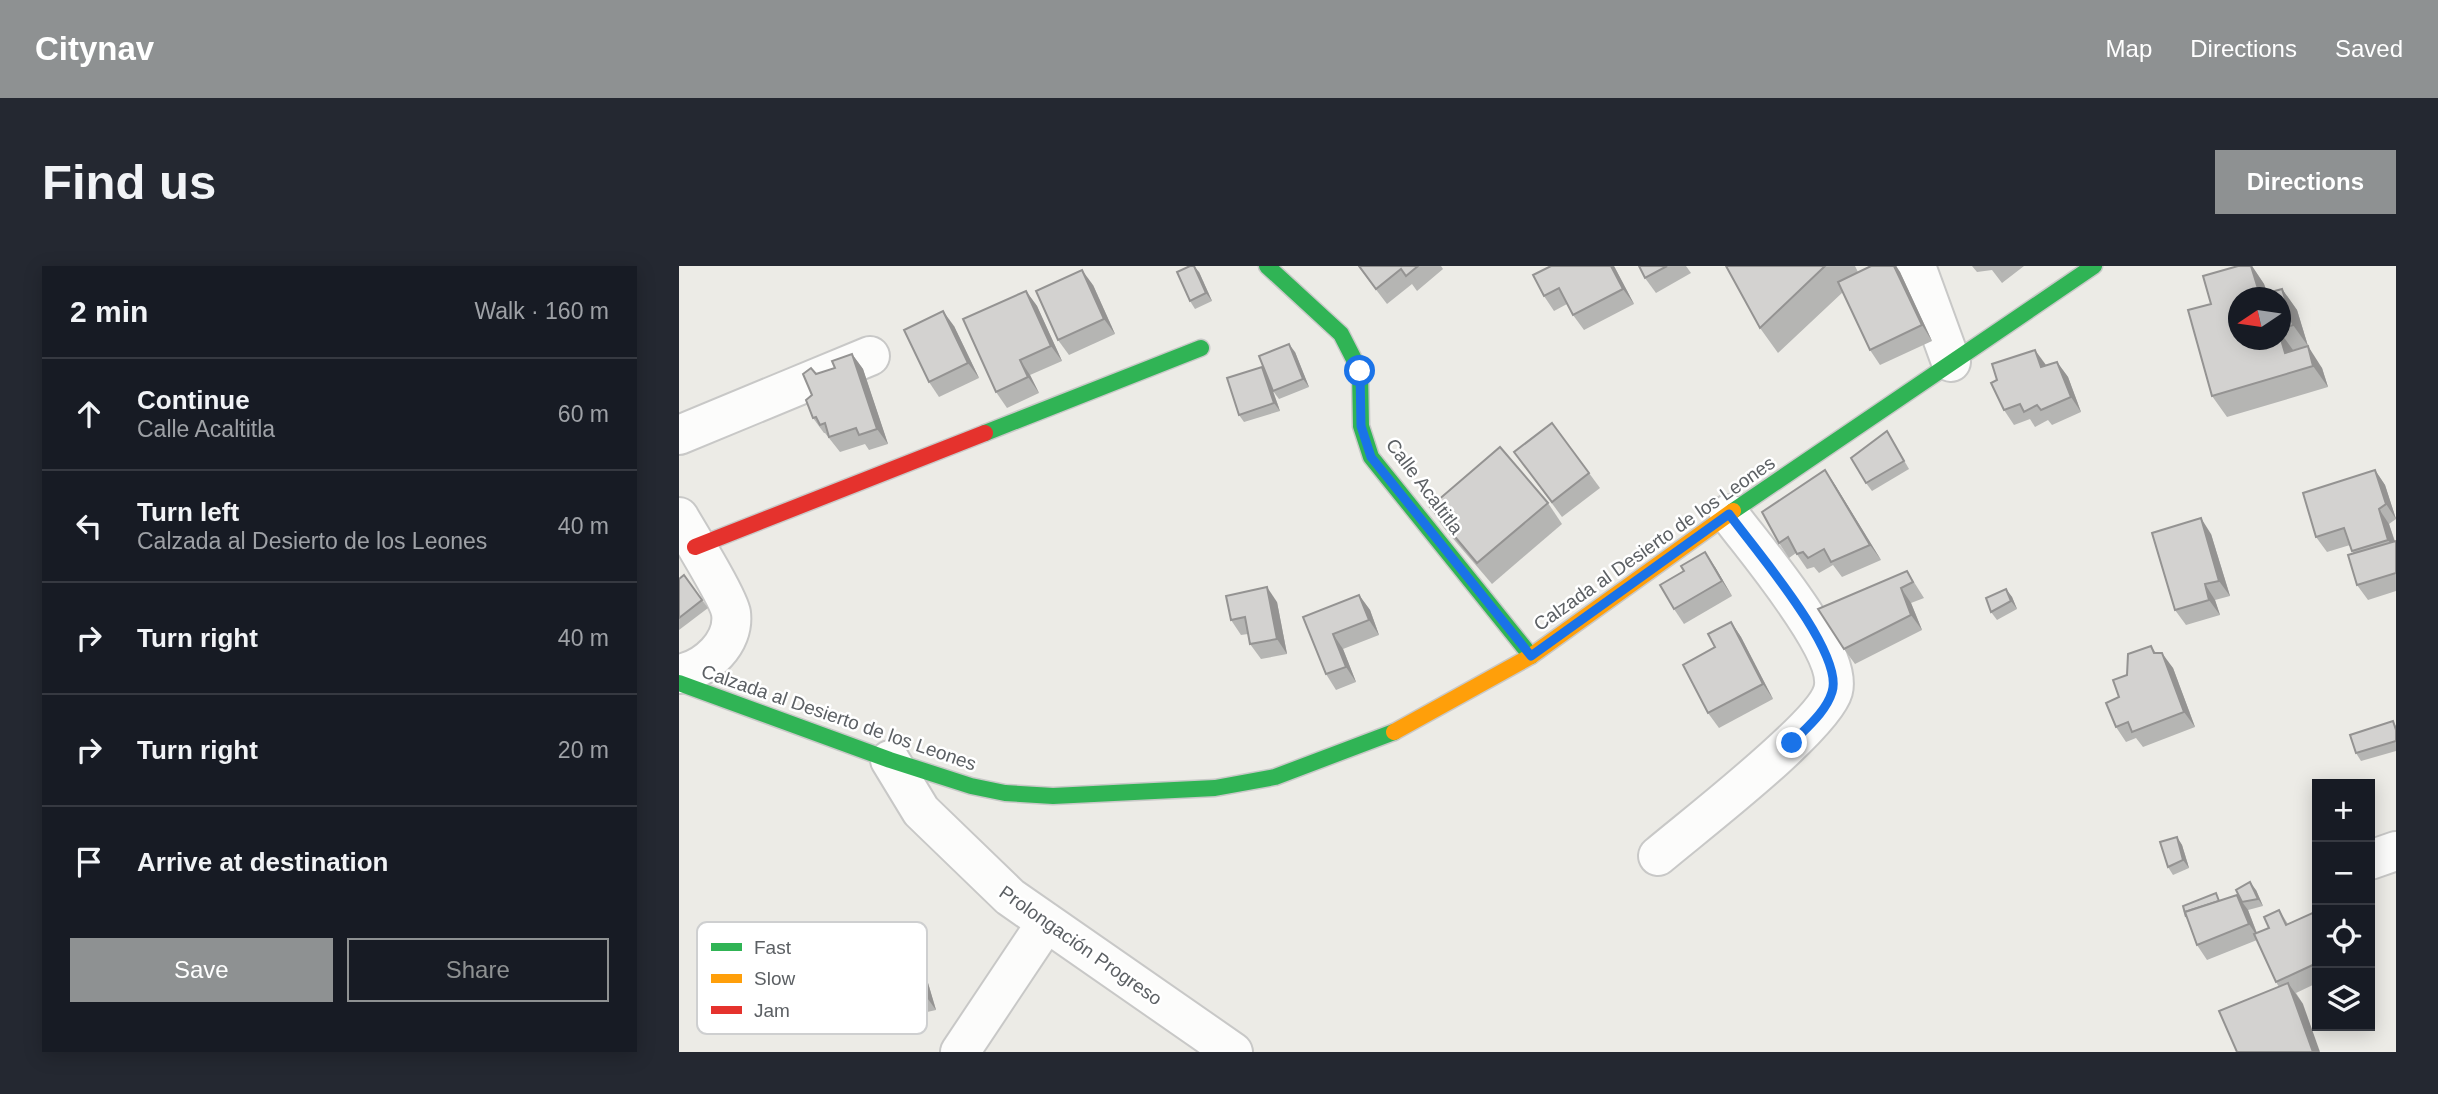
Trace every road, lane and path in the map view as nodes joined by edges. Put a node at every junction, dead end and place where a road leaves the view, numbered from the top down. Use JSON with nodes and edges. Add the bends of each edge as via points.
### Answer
{"nodes":[{"id":1,"x":1267,"y":266,"type":"edge"},
{"id":2,"x":1916,"y":266,"type":"edge"},
{"id":3,"x":2094,"y":266,"type":"edge"},
{"id":4,"x":1201,"y":348,"type":"dead end"},
{"id":5,"x":870,"y":356,"type":"dead end"},
{"id":6,"x":1951,"y":362,"type":"junction"},
{"id":7,"x":679,"y":435,"type":"edge"},
{"id":8,"x":1729,"y":514,"type":"junction"},
{"id":9,"x":687,"y":532,"type":"edge"},
{"id":10,"x":1531,"y":656,"type":"junction"},
{"id":11,"x":679,"y":674,"type":"edge"},
{"id":12,"x":679,"y":683,"type":"edge"},
{"id":13,"x":890,"y":760,"type":"junction"},
{"id":14,"x":2396,"y":851,"type":"edge"},
{"id":15,"x":1658,"y":856,"type":"dead end"},
{"id":16,"x":2375,"y":858,"type":"edge"},
{"id":17,"x":1046,"y":923,"type":"junction"},
{"id":18,"x":960,"y":1052,"type":"edge"},
{"id":19,"x":1233,"y":1052,"type":"edge"}],
"edges":[{"from":1,"to":10,"type":"street","name":"Calle Acaltitla","via":[[1341,334],[1360,371],[1361,426],[1371,457]]},
{"from":2,"to":6,"type":"street"},
{"from":3,"to":6,"type":"street","name":"Calzada al Desierto de los Leones"},
{"from":4,"to":9,"type":"street"},
{"from":5,"to":7,"type":"street"},
{"from":6,"to":8,"type":"street","name":"Calzada al Desierto de los Leones"},
{"from":8,"to":10,"type":"street","name":"Calzada al Desierto de los Leones"},
{"from":8,"to":15,"type":"street","via":[[1826,650],[1833,691],[1792,743]]},
{"from":9,"to":11,"type":"street","via":[[731,611],[730,630],[719,653]]},
{"from":10,"to":13,"type":"street","name":"Calzada al Desierto de los Leones","via":[[1346,753],[1275,777],[1215,789],[1053,796],[1005,793]]},
{"from":12,"to":13,"type":"street","name":"Calzada al Desierto de los Leones"},
{"from":13,"to":17,"type":"street","name":"Prolongación Progreso","via":[[921,811],[948,840]]},
{"from":14,"to":16,"type":"street"},
{"from":17,"to":18,"type":"street"},
{"from":17,"to":19,"type":"street","name":"Prolongación Progreso"}]}
